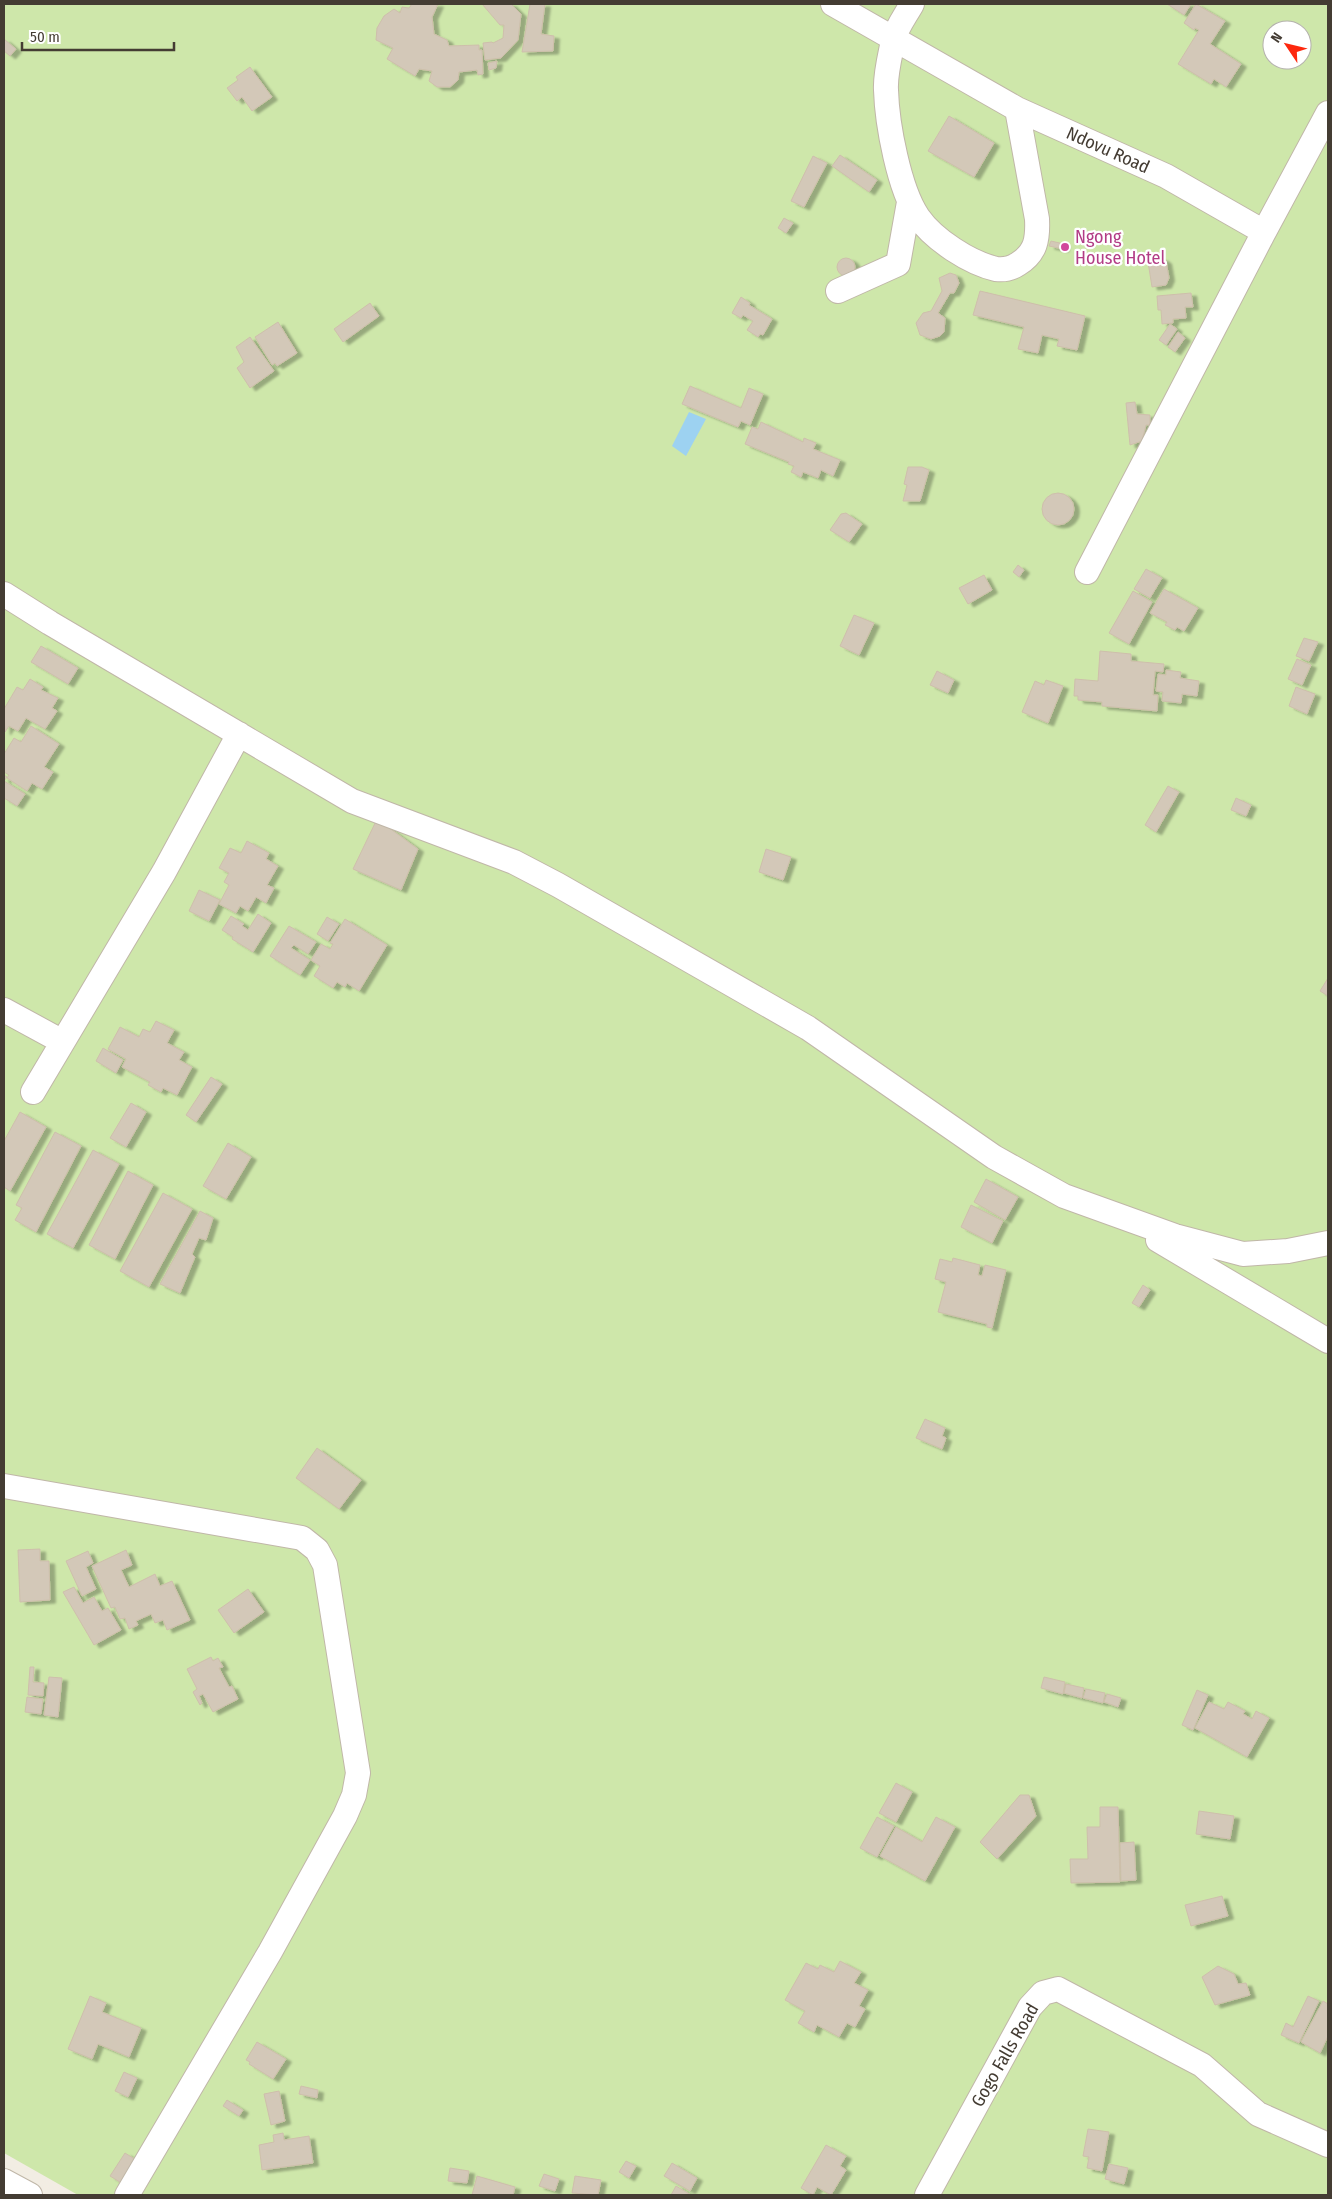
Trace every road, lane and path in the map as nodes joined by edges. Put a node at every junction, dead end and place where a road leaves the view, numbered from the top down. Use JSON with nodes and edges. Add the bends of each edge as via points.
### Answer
{"nodes":[{"id":1,"x":833,"y":4,"type":"edge"},
{"id":2,"x":912,"y":4,"type":"edge"},
{"id":3,"x":894,"y":39,"type":"junction"},
{"id":4,"x":1017,"y":109,"type":"junction"},
{"id":5,"x":1328,"y":113,"type":"edge"},
{"id":6,"x":909,"y":202,"type":"junction"},
{"id":7,"x":1264,"y":232,"type":"junction"},
{"id":8,"x":838,"y":291,"type":"dead end"},
{"id":9,"x":1087,"y":572,"type":"dead end"},
{"id":10,"x":4,"y":594,"type":"edge"},
{"id":11,"x":239,"y":734,"type":"junction"},
{"id":12,"x":4,"y":1010,"type":"edge"},
{"id":13,"x":62,"y":1041,"type":"junction"},
{"id":14,"x":32,"y":1092,"type":"dead end"},
{"id":15,"x":1112,"y":1213,"type":"junction"},
{"id":16,"x":1328,"y":1243,"type":"edge"},
{"id":17,"x":1328,"y":1341,"type":"edge"},
{"id":18,"x":4,"y":1486,"type":"edge"},
{"id":19,"x":1328,"y":2145,"type":"edge"},
{"id":20,"x":127,"y":2195,"type":"edge"},
{"id":21,"x":927,"y":2195,"type":"edge"}],
"edges":[{"from":1,"to":3,"type":"street","name":"Ndovu Road"},
{"from":2,"to":3,"type":"street"},
{"from":3,"to":4,"type":"street","name":"Ndovu Road"},
{"from":3,"to":6,"type":"street","via":[[886,88],[894,149]]},
{"from":4,"to":6,"type":"street","via":[[1038,227],[1034,250],[1025,260],[1012,268],[997,269],[968,257],[947,246],[919,219]]},
{"from":4,"to":7,"type":"street","name":"Ndovu Road","via":[[1166,176]]},
{"from":5,"to":7,"type":"street"},
{"from":6,"to":8,"type":"street","via":[[898,264]]},
{"from":7,"to":9,"type":"street"},
{"from":10,"to":11,"type":"street"},
{"from":11,"to":13,"type":"street","via":[[164,872]]},
{"from":11,"to":15,"type":"street","via":[[352,801],[514,862],[558,885],[808,1028],[994,1157],[1064,1196]]},
{"from":12,"to":13,"type":"street"},
{"from":13,"to":14,"type":"street"},
{"from":15,"to":16,"type":"street","via":[[1175,1236],[1243,1254],[1288,1251]]},
{"from":15,"to":17,"type":"street"},
{"from":18,"to":20,"type":"street","via":[[302,1538],[317,1550],[325,1565],[358,1773],[354,1795],[270,1952]]},
{"from":19,"to":21,"type":"street","name":"Gogo Falls Road","via":[[1258,2114],[1202,2065],[1058,1989],[1043,1993],[1030,2007]]}]}
